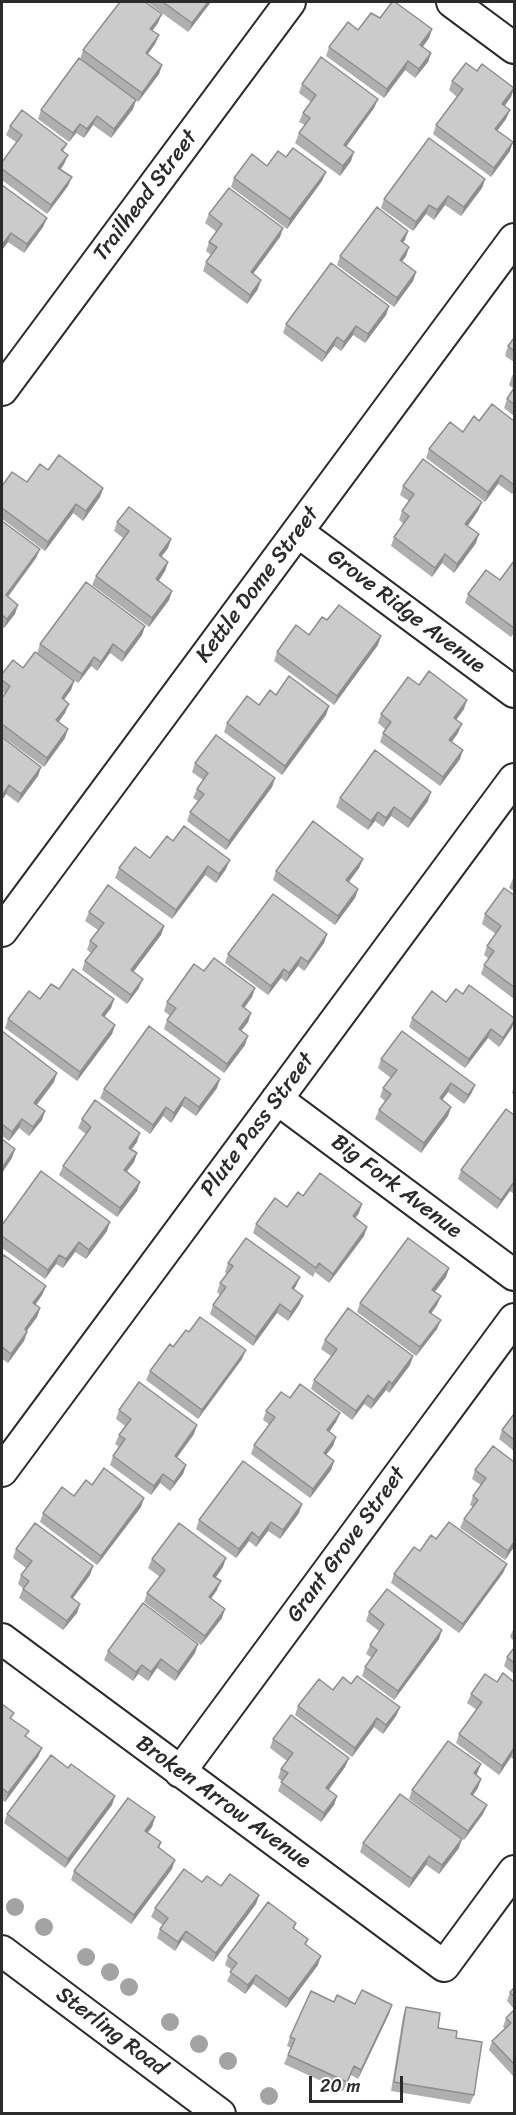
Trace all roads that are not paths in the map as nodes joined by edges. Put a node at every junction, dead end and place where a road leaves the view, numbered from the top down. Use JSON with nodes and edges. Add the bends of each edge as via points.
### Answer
{"nodes":[{"id":1,"x":290,"y":2,"type":"edge"},
{"id":2,"x":452,"y":2,"type":"edge"},
{"id":3,"x":514,"y":48,"type":"edge"},
{"id":4,"x":514,"y":239,"type":"edge"},
{"id":5,"x":6,"y":374,"type":"edge"},
{"id":6,"x":298,"y":532,"type":"junction"},
{"id":7,"x":514,"y":692,"type":"edge"},
{"id":8,"x":514,"y":779,"type":"edge"},
{"id":9,"x":2,"y":931,"type":"edge"},
{"id":10,"x":277,"y":1099,"type":"junction"},
{"id":11,"x":514,"y":1275,"type":"edge"},
{"id":12,"x":514,"y":1319,"type":"edge"},
{"id":13,"x":2,"y":1471,"type":"edge"},
{"id":14,"x":2,"y":1639,"type":"edge"},
{"id":15,"x":180,"y":1772,"type":"junction"},
{"id":16,"x":514,"y":1871,"type":"edge"},
{"id":17,"x":2,"y":1951,"type":"edge"},
{"id":18,"x":220,"y":2114,"type":"edge"}],
"edges":[{"from":1,"to":5,"type":"street","name":"Trailhead Street"},
{"from":2,"to":3,"type":"street"},
{"from":4,"to":6,"type":"street","name":"Kettle Dome Street"},
{"from":6,"to":7,"type":"street","name":"Grove Ridge Avenue"},
{"from":6,"to":9,"type":"street","name":"Kettle Dome Street"},
{"from":8,"to":10,"type":"street","name":"Plute Pass Street"},
{"from":10,"to":11,"type":"street","name":"Big Fork Avenue"},
{"from":10,"to":13,"type":"street","name":"Plute Pass Street"},
{"from":12,"to":15,"type":"street","name":"Grant Grove Street"},
{"from":14,"to":15,"type":"street","name":"Broken Arrow Avenue"},
{"from":15,"to":16,"type":"street","name":"Broken Arrow Avenue","via":[[444,1966]]},
{"from":17,"to":18,"type":"street","name":"Sterling Road"}]}
